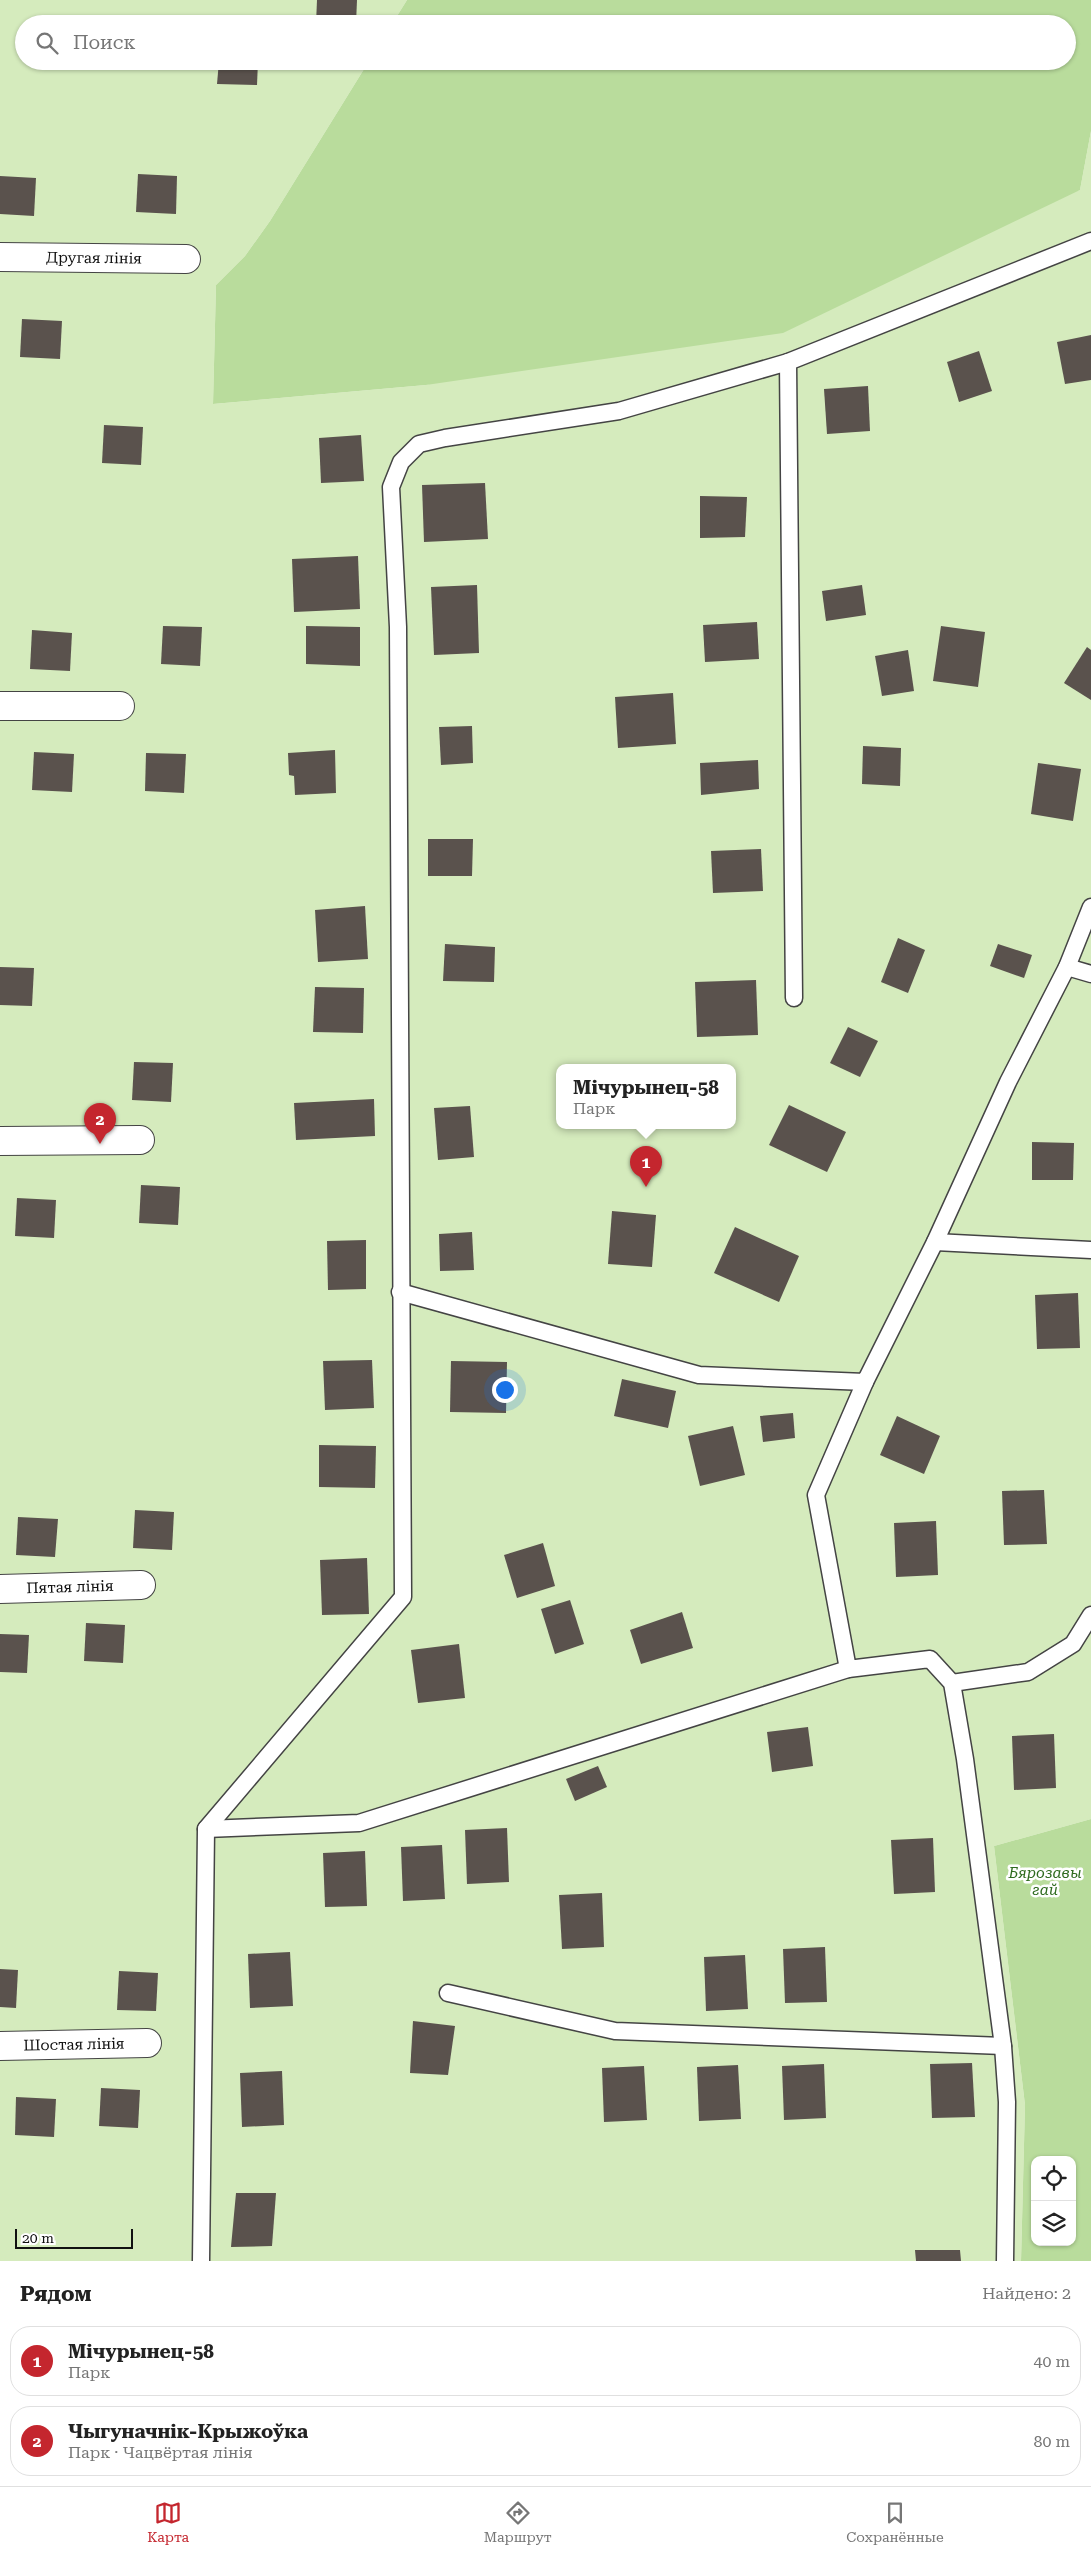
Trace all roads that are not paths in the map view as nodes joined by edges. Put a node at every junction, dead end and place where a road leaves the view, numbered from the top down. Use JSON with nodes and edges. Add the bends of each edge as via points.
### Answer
{"nodes":[{"id":1,"x":1091,"y":240,"type":"edge"},
{"id":2,"x":0,"y":257,"type":"edge"},
{"id":3,"x":186,"y":259,"type":"dead end"},
{"id":4,"x":788,"y":362,"type":"junction"},
{"id":5,"x":0,"y":706,"type":"edge"},
{"id":6,"x":120,"y":706,"type":"dead end"},
{"id":7,"x":1091,"y":907,"type":"edge"},
{"id":8,"x":1067,"y":967,"type":"junction"},
{"id":9,"x":1091,"y":974,"type":"edge"},
{"id":10,"x":794,"y":998,"type":"dead end"},
{"id":11,"x":140,"y":1140,"type":"dead end"},
{"id":12,"x":0,"y":1141,"type":"edge"},
{"id":13,"x":935,"y":1242,"type":"junction"},
{"id":14,"x":1091,"y":1250,"type":"edge"},
{"id":15,"x":400,"y":1292,"type":"junction"},
{"id":16,"x":865,"y":1382,"type":"junction"},
{"id":17,"x":141,"y":1585,"type":"dead end"},
{"id":18,"x":0,"y":1589,"type":"edge"},
{"id":19,"x":1091,"y":1614,"type":"edge"},
{"id":20,"x":848,"y":1669,"type":"junction"},
{"id":21,"x":952,"y":1683,"type":"junction"},
{"id":22,"x":206,"y":1829,"type":"junction"},
{"id":23,"x":448,"y":1994,"type":"dead end"},
{"id":24,"x":147,"y":2044,"type":"dead end"},
{"id":25,"x":0,"y":2046,"type":"edge"},
{"id":26,"x":1003,"y":2046,"type":"junction"},
{"id":27,"x":201,"y":2261,"type":"edge"},
{"id":28,"x":1005,"y":2261,"type":"edge"}],
"edges":[{"from":1,"to":4,"type":"lane"},
{"from":2,"to":3,"type":"street","name":"Другая лінія"},
{"from":4,"to":10,"type":"lane"},
{"from":4,"to":15,"type":"lane","via":[[619,411],[419,444],[401,462],[390,487],[398,628]]},
{"from":5,"to":6,"type":"street"},
{"from":7,"to":8,"type":"lane"},
{"from":8,"to":9,"type":"lane"},
{"from":8,"to":13,"type":"lane","via":[[1008,1082]]},
{"from":11,"to":12,"type":"street"},
{"from":13,"to":14,"type":"lane"},
{"from":13,"to":16,"type":"lane"},
{"from":15,"to":16,"type":"lane","via":[[699,1375]]},
{"from":15,"to":22,"type":"lane","via":[[403,1597]]},
{"from":16,"to":20,"type":"lane","via":[[816,1494]]},
{"from":17,"to":18,"type":"street","name":"Пятая лінія"},
{"from":19,"to":21,"type":"lane","via":[[1073,1644],[1028,1672]]},
{"from":20,"to":21,"type":"lane","via":[[930,1658]]},
{"from":20,"to":22,"type":"lane","via":[[359,1823]]},
{"from":21,"to":26,"type":"lane"},
{"from":22,"to":27,"type":"lane"},
{"from":23,"to":26,"type":"lane","via":[[615,2031]]},
{"from":24,"to":25,"type":"street","name":"Шостая лінія"},
{"from":26,"to":28,"type":"lane","via":[[1007,2102]]}]}
